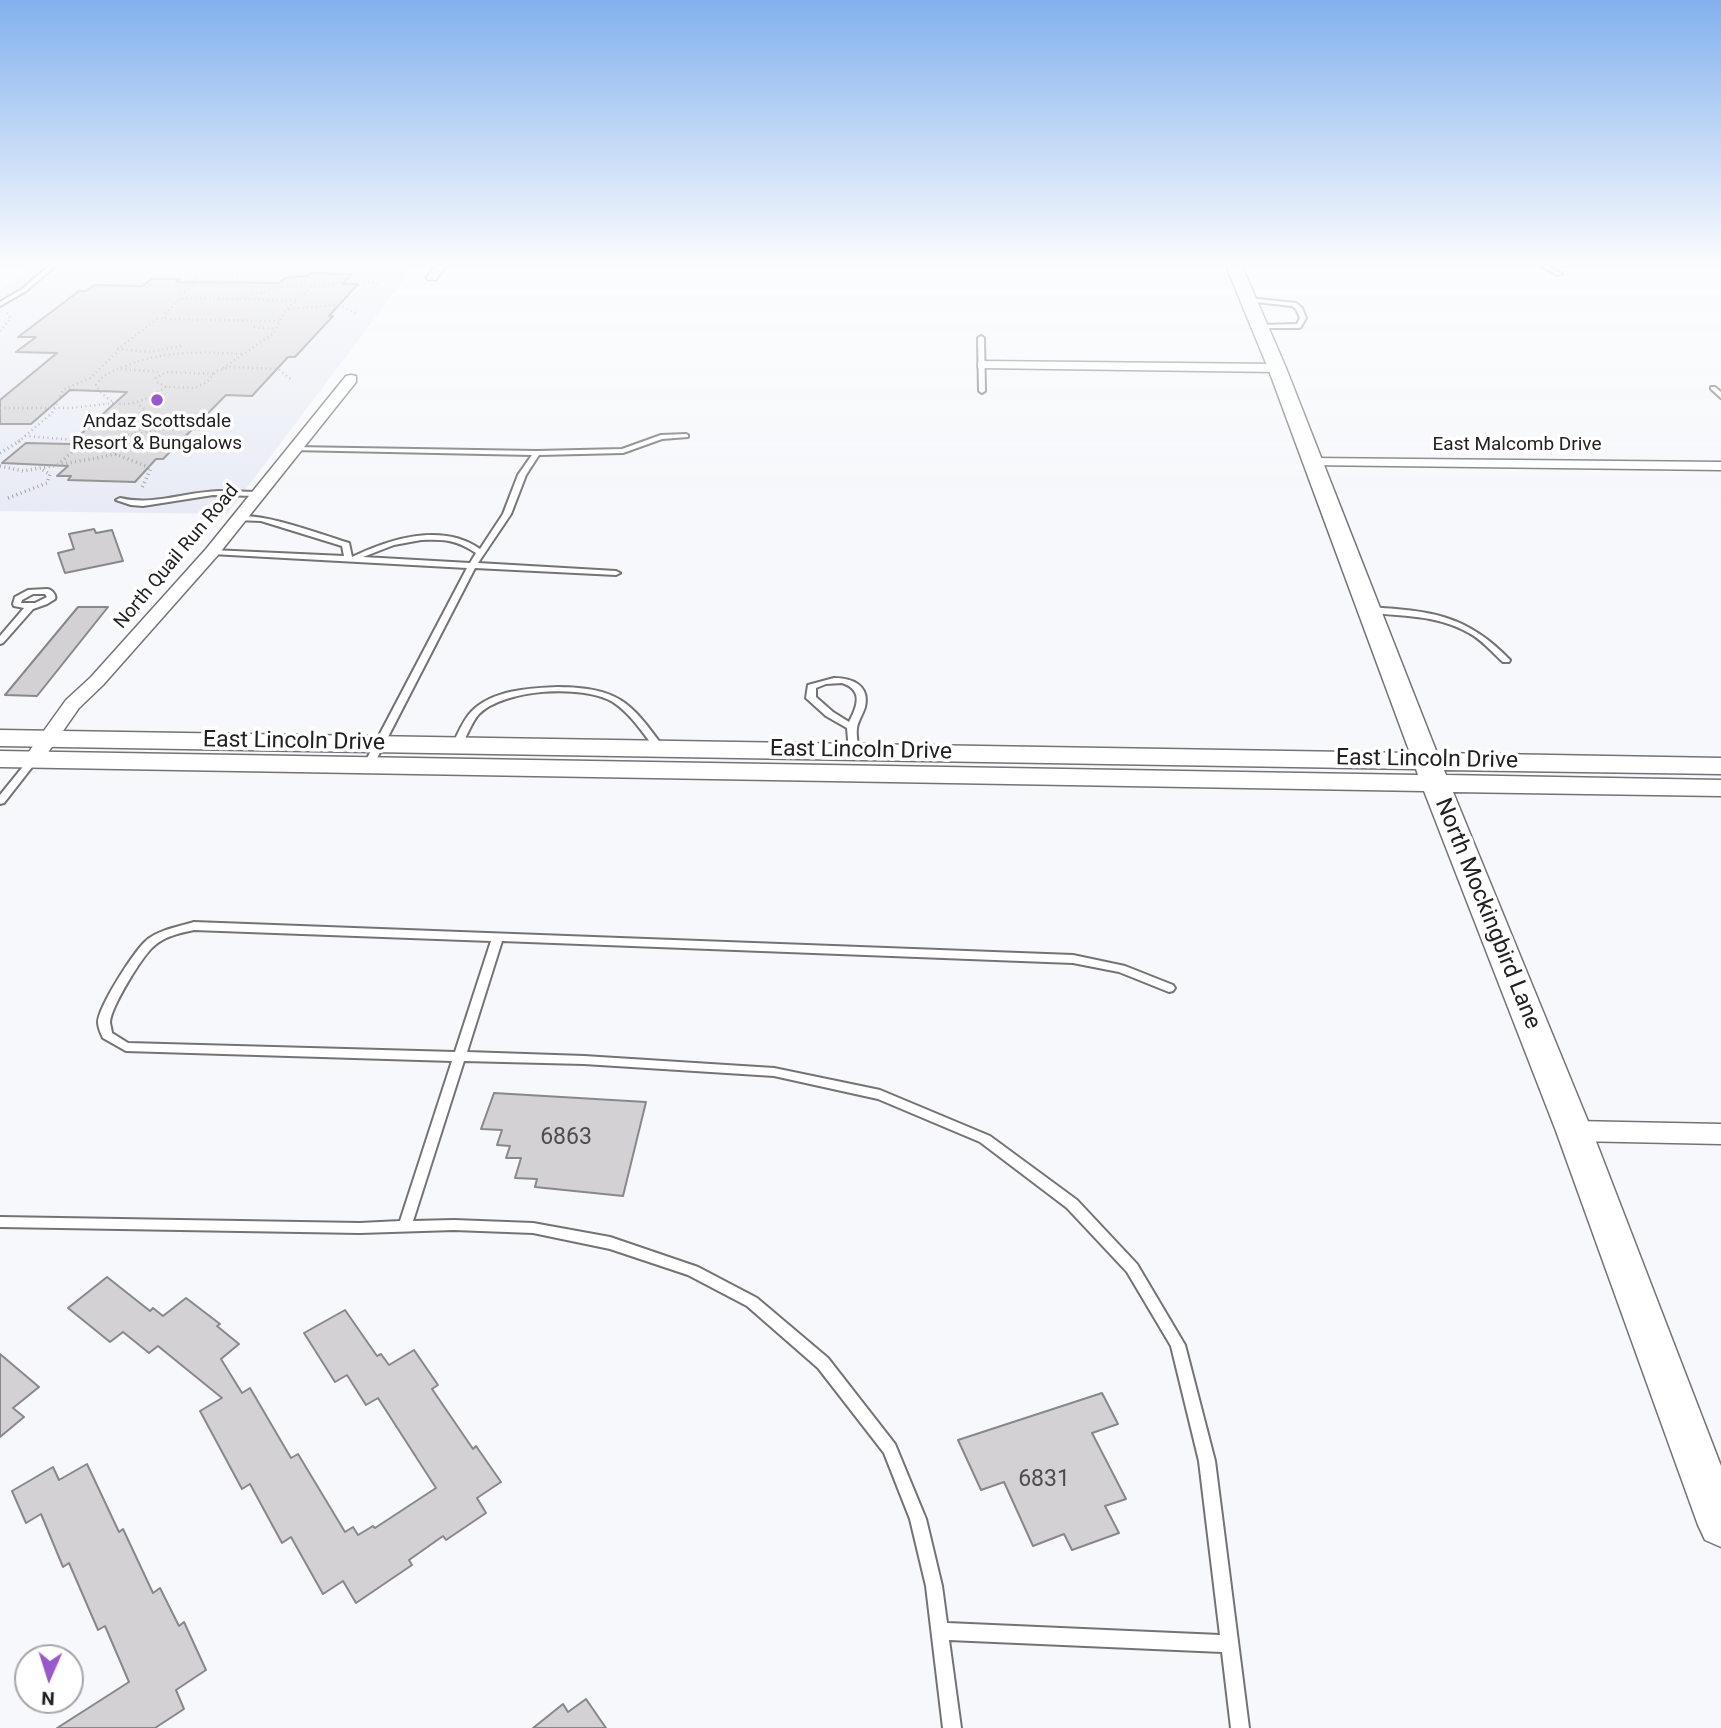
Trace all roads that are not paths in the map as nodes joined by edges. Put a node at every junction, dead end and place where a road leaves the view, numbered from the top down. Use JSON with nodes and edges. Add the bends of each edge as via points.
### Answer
{"nodes":[{"id":1,"x":982,"y":347,"type":"edge"},
{"id":2,"x":1268,"y":347,"type":"edge"},
{"id":3,"x":983,"y":365,"type":"junction"},
{"id":4,"x":1277,"y":368,"type":"junction"},
{"id":5,"x":351,"y":379,"type":"dead end"},
{"id":6,"x":1713,"y":388,"type":"dead end"},
{"id":7,"x":982,"y":391,"type":"dead end"},
{"id":8,"x":1721,"y":396,"type":"edge"},
{"id":9,"x":686,"y":436,"type":"dead end"},
{"id":10,"x":294,"y":449,"type":"junction"},
{"id":11,"x":537,"y":453,"type":"junction"},
{"id":12,"x":1313,"y":462,"type":"junction"},
{"id":13,"x":1720,"y":465,"type":"edge"},
{"id":14,"x":258,"y":494,"type":"junction"},
{"id":15,"x":120,"y":500,"type":"dead end"},
{"id":16,"x":239,"y":518,"type":"junction"},
{"id":17,"x":212,"y":552,"type":"junction"},
{"id":18,"x":481,"y":553,"type":"junction"},
{"id":19,"x":350,"y":559,"type":"junction"},
{"id":20,"x":472,"y":566,"type":"junction"},
{"id":21,"x":616,"y":573,"type":"dead end"},
{"id":22,"x":30,"y":607,"type":"dead end"},
{"id":23,"x":1369,"y":610,"type":"junction"},
{"id":24,"x":0,"y":641,"type":"edge"},
{"id":25,"x":1506,"y":660,"type":"dead end"},
{"id":26,"x":0,"y":738,"type":"edge"},
{"id":27,"x":457,"y":745,"type":"junction"},
{"id":28,"x":659,"y":748,"type":"junction"},
{"id":29,"x":41,"y":750,"type":"junction"},
{"id":30,"x":848,"y":750,"type":"junction"},
{"id":31,"x":374,"y":755,"type":"junction"},
{"id":32,"x":0,"y":760,"type":"edge"},
{"id":33,"x":1721,"y":766,"type":"edge"},
{"id":34,"x":1431,"y":772,"type":"junction"},
{"id":35,"x":1721,"y":788,"type":"edge"},
{"id":36,"x":0,"y":801,"type":"edge"},
{"id":37,"x":498,"y":937,"type":"junction"},
{"id":38,"x":1169,"y":988,"type":"dead end"},
{"id":39,"x":459,"y":1056,"type":"junction"},
{"id":40,"x":1574,"y":1131,"type":"junction"},
{"id":41,"x":1721,"y":1134,"type":"edge"},
{"id":42,"x":0,"y":1222,"type":"edge"},
{"id":43,"x":405,"y":1226,"type":"junction"},
{"id":44,"x":1721,"y":1525,"type":"edge"},
{"id":45,"x":941,"y":1631,"type":"junction"},
{"id":46,"x":1230,"y":1644,"type":"junction"},
{"id":47,"x":951,"y":1728,"type":"edge"},
{"id":48,"x":1240,"y":1728,"type":"edge"}],
"edges":[{"from":1,"to":3,"type":"lane"},
{"from":2,"to":4,"type":"main road","name":"North Mockingbird Lane"},
{"from":3,"to":4,"type":"street"},
{"from":3,"to":7,"type":"lane"},
{"from":4,"to":12,"type":"main road","name":"North Mockingbird Lane"},
{"from":5,"to":10,"type":"street","name":"North Quail Run Road"},
{"from":6,"to":8,"type":"lane"},
{"from":9,"to":11,"type":"lane","via":[[661,437],[623,451]]},
{"from":10,"to":11,"type":"lane"},
{"from":10,"to":14,"type":"street","name":"North Quail Run Road"},
{"from":11,"to":18,"type":"lane","via":[[522,475],[507,514]]},
{"from":12,"to":13,"type":"street","name":"East Malcomb Drive"},
{"from":12,"to":23,"type":"main road","name":"North Mockingbird Lane"},
{"from":14,"to":15,"type":"lane","via":[[213,493],[154,503]]},
{"from":14,"to":16,"type":"street","name":"North Quail Run Road"},
{"from":16,"to":17,"type":"street","name":"North Quail Run Road"},
{"from":16,"to":19,"type":"lane","via":[[262,519],[346,545]]},
{"from":17,"to":19,"type":"lane"},
{"from":17,"to":29,"type":"street","name":"North Quail Run Road","via":[[72,704]]},
{"from":18,"to":19,"type":"lane","via":[[464,541],[438,538],[402,542]]},
{"from":18,"to":20,"type":"lane"},
{"from":19,"to":20,"type":"lane"},
{"from":20,"to":21,"type":"lane"},
{"from":20,"to":31,"type":"lane"},
{"from":22,"to":24,"type":"lane"},
{"from":23,"to":25,"type":"lane","via":[[1414,613],[1458,624],[1480,636]]},
{"from":23,"to":34,"type":"main road","name":"North Mockingbird Lane"},
{"from":26,"to":29,"type":"main road","name":"East Lincoln Drive"},
{"from":27,"to":28,"type":"main road","name":"East Lincoln Drive"},
{"from":27,"to":28,"type":"lane","via":[[477,710],[510,694],[568,689],[606,695],[625,707]]},
{"from":27,"to":31,"type":"main road","name":"East Lincoln Drive"},
{"from":28,"to":30,"type":"main road","name":"East Lincoln Drive"},
{"from":29,"to":31,"type":"main road","name":"East Lincoln Drive"},
{"from":29,"to":32,"type":"main road","name":"East Lincoln Drive"},
{"from":29,"to":36,"type":"lane"},
{"from":30,"to":30,"type":"lane","via":[[832,717],[811,698],[811,687],[826,680],[856,687],[862,699]]},
{"from":30,"to":31,"type":"main road","name":"East Lincoln Drive"},
{"from":30,"to":34,"type":"main road","name":"East Lincoln Drive"},
{"from":33,"to":34,"type":"main road","name":"East Lincoln Drive"},
{"from":34,"to":35,"type":"main road","name":"East Lincoln Drive"},
{"from":34,"to":40,"type":"main road","name":"North Mockingbird Lane"},
{"from":37,"to":38,"type":"lane","via":[[1073,959],[1121,969]]},
{"from":37,"to":39,"type":"lane"},
{"from":37,"to":39,"type":"lane","via":[[178,929],[149,943],[108,1007],[104,1023],[107,1035],[126,1046]]},
{"from":39,"to":43,"type":"lane"},
{"from":39,"to":46,"type":"lane","via":[[774,1072],[880,1095],[985,1139],[1061,1196],[1132,1268],[1178,1345],[1207,1461]]},
{"from":40,"to":41,"type":"street"},
{"from":40,"to":44,"type":"main road","name":"North Mockingbird Lane"},
{"from":42,"to":43,"type":"lane"},
{"from":43,"to":45,"type":"lane","via":[[533,1228],[610,1242],[693,1271],[752,1302],[823,1363],[890,1449],[918,1519]]},
{"from":45,"to":46,"type":"lane"},
{"from":45,"to":47,"type":"lane"},
{"from":46,"to":48,"type":"lane"}]}
